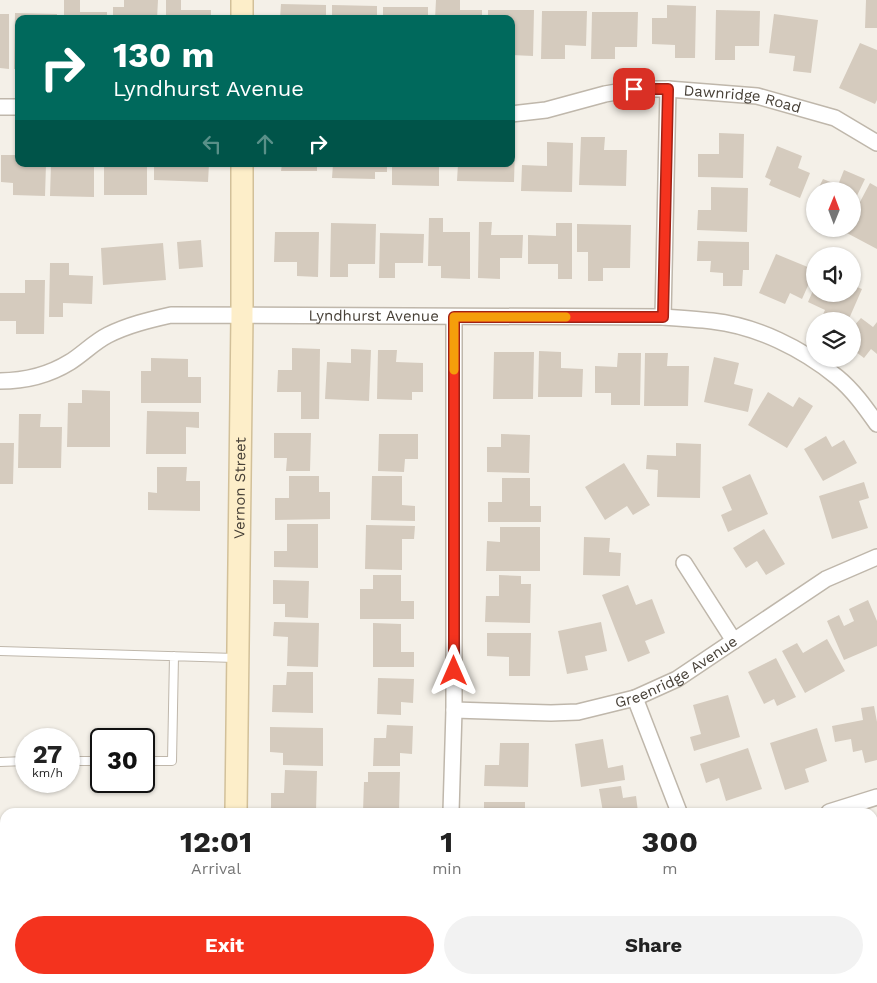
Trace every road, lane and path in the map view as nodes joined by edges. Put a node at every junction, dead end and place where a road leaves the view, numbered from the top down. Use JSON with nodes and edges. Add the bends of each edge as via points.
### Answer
{"nodes":[{"id":1,"x":242,"y":0,"type":"edge"},
{"id":2,"x":242,"y":15,"type":"edge"},
{"id":3,"x":668,"y":89,"type":"junction"},
{"id":4,"x":0,"y":107,"type":"edge"},
{"id":5,"x":15,"y":107,"type":"edge"},
{"id":6,"x":515,"y":114,"type":"edge"},
{"id":7,"x":877,"y":143,"type":"edge"},
{"id":8,"x":242,"y":167,"type":"edge"},
{"id":9,"x":242,"y":315,"type":"junction"},
{"id":10,"x":454,"y":317,"type":"junction"},
{"id":11,"x":663,"y":317,"type":"junction"},
{"id":12,"x":0,"y":381,"type":"edge"},
{"id":13,"x":877,"y":424,"type":"edge"},
{"id":14,"x":877,"y":557,"type":"edge"},
{"id":15,"x":684,"y":563,"type":"dead end"},
{"id":16,"x":734,"y":641,"type":"junction"},
{"id":17,"x":0,"y":651,"type":"edge"},
{"id":18,"x":174,"y":656,"type":"junction"},
{"id":19,"x":238,"y":658,"type":"junction"},
{"id":20,"x":635,"y":698,"type":"junction"},
{"id":21,"x":454,"y":710,"type":"junction"},
{"id":22,"x":155,"y":761,"type":"edge"},
{"id":23,"x":0,"y":762,"type":"edge"},
{"id":24,"x":15,"y":762,"type":"edge"},
{"id":25,"x":877,"y":797,"type":"edge"},
{"id":26,"x":236,"y":808,"type":"edge"},
{"id":27,"x":451,"y":808,"type":"edge"},
{"id":28,"x":677,"y":808,"type":"edge"},
{"id":29,"x":842,"y":808,"type":"edge"}],
"edges":[{"from":1,"to":2,"type":"street"},
{"from":3,"to":6,"type":"street","name":"Dawnridge Road","via":[[634,89],[546,110]]},
{"from":3,"to":7,"type":"street","name":"Dawnridge Road","via":[[757,96],[835,118]]},
{"from":3,"to":11,"type":"street"},
{"from":4,"to":5,"type":"street"},
{"from":8,"to":9,"type":"street","name":"Vernon Street"},
{"from":9,"to":10,"type":"street","name":"Lyndhurst Avenue"},
{"from":9,"to":12,"type":"street","name":"Lyndhurst Avenue","via":[[171,315],[138,323],[106,336],[70,362],[44,374],[17,381]]},
{"from":9,"to":19,"type":"street","name":"Vernon Street"},
{"from":10,"to":11,"type":"street","name":"Lyndhurst Avenue"},
{"from":10,"to":21,"type":"street"},
{"from":11,"to":13,"type":"street","name":"Lyndhurst Avenue","via":[[714,321],[745,328],[808,356],[838,377]]},
{"from":14,"to":16,"type":"street","name":"Greenridge Avenue","via":[[826,579]]},
{"from":15,"to":16,"type":"street"},
{"from":16,"to":20,"type":"street","name":"Greenridge Avenue","via":[[677,679]]},
{"from":17,"to":18,"type":"lane"},
{"from":18,"to":19,"type":"lane"},
{"from":18,"to":22,"type":"lane","via":[[172,761]]},
{"from":19,"to":26,"type":"street","name":"Vernon Street"},
{"from":20,"to":21,"type":"street","name":"Greenridge Avenue","via":[[578,712]]},
{"from":20,"to":28,"type":"street"},
{"from":21,"to":27,"type":"street"},
{"from":23,"to":24,"type":"lane"},
{"from":25,"to":29,"type":"street"}]}
